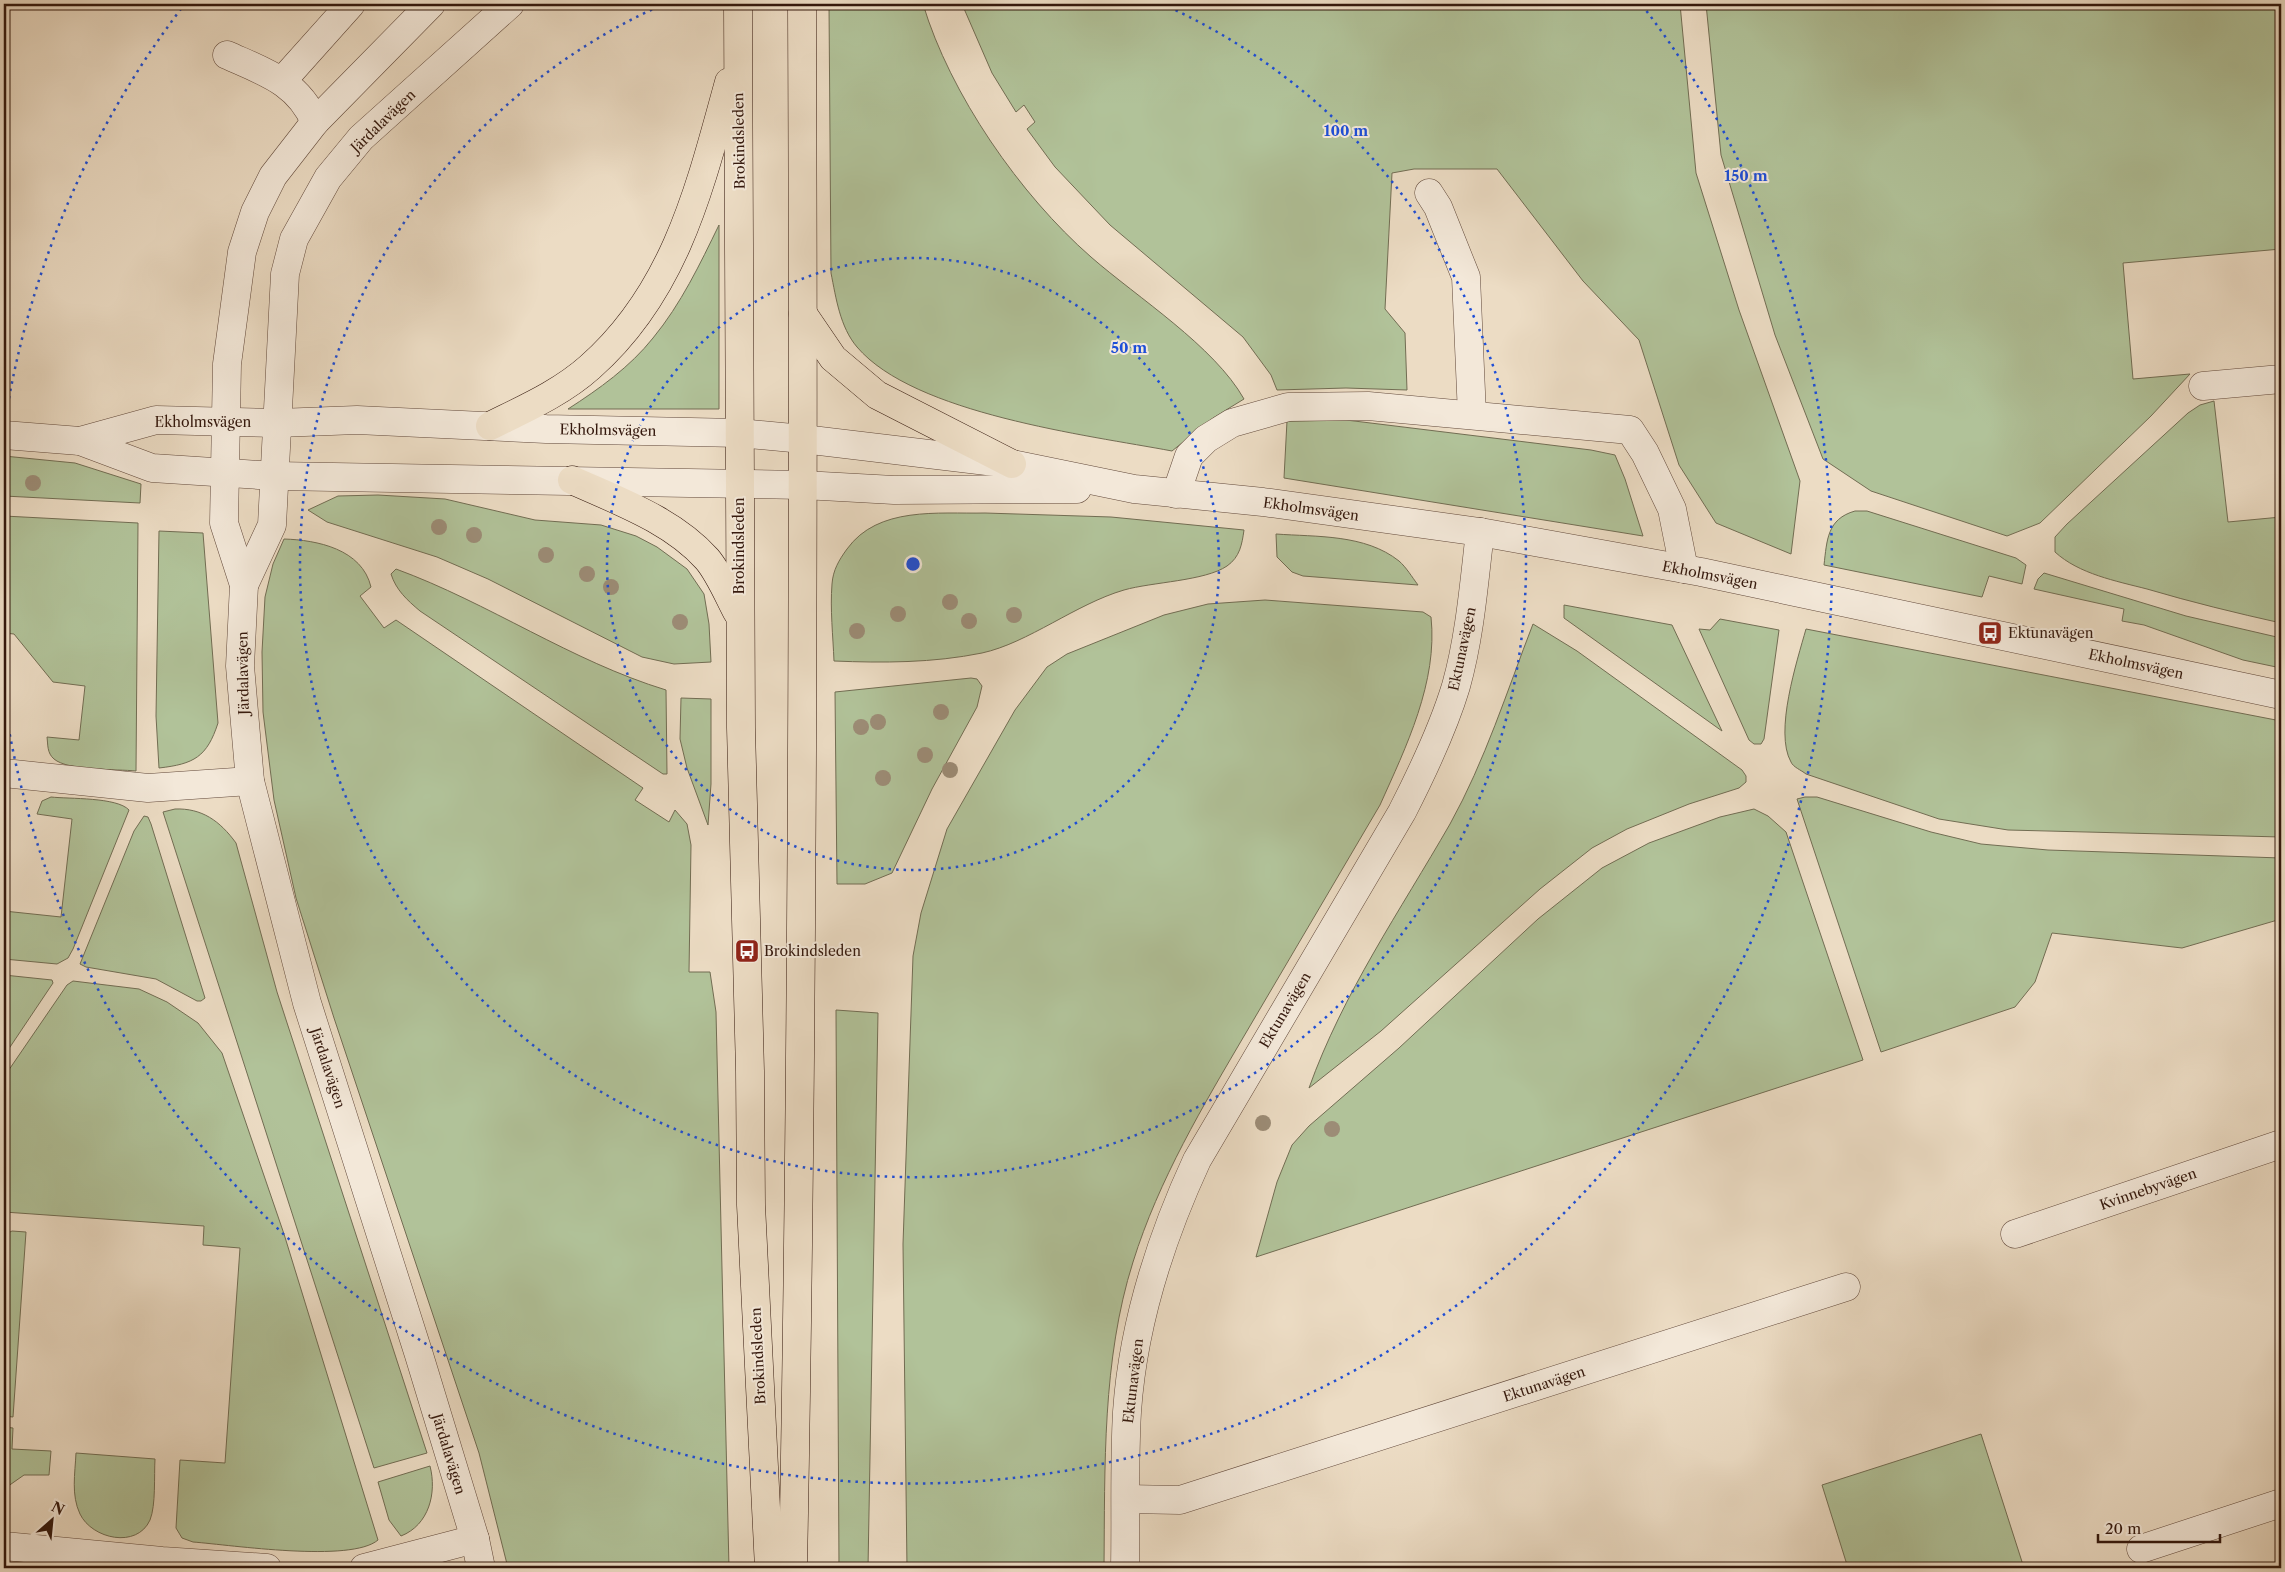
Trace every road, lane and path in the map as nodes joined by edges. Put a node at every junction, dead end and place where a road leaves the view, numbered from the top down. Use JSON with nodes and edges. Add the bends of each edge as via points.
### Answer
{"nodes":[{"id":1,"x":351,"y":4,"type":"edge"},
{"id":2,"x":432,"y":4,"type":"edge"},
{"id":3,"x":510,"y":4,"type":"edge"},
{"id":4,"x":738,"y":4,"type":"edge"},
{"id":5,"x":802,"y":4,"type":"edge"},
{"id":6,"x":737,"y":54,"type":"junction"},
{"id":7,"x":227,"y":55,"type":"dead end"},
{"id":8,"x":283,"y":80,"type":"junction"},
{"id":9,"x":315,"y":122,"type":"junction"},
{"id":10,"x":1429,"y":193,"type":"dead end"},
{"id":11,"x":803,"y":314,"type":"junction"},
{"id":12,"x":2281,"y":379,"type":"edge"},
{"id":13,"x":2203,"y":386,"type":"dead end"},
{"id":14,"x":1472,"y":416,"type":"junction"},
{"id":15,"x":225,"y":421,"type":"junction"},
{"id":16,"x":278,"y":422,"type":"junction"},
{"id":17,"x":490,"y":426,"type":"junction"},
{"id":18,"x":739,"y":433,"type":"junction"},
{"id":19,"x":4,"y":435,"type":"edge"},
{"id":20,"x":803,"y":439,"type":"junction"},
{"id":21,"x":80,"y":441,"type":"junction"},
{"id":22,"x":1012,"y":464,"type":"junction"},
{"id":23,"x":223,"y":473,"type":"junction"},
{"id":24,"x":275,"y":476,"type":"junction"},
{"id":25,"x":572,"y":480,"type":"junction"},
{"id":26,"x":738,"y":484,"type":"junction"},
{"id":27,"x":803,"y":485,"type":"junction"},
{"id":28,"x":1134,"y":489,"type":"junction"},
{"id":29,"x":1176,"y":494,"type":"junction"},
{"id":30,"x":1480,"y":532,"type":"junction"},
{"id":31,"x":1684,"y":569,"type":"junction"},
{"id":32,"x":244,"y":585,"type":"junction"},
{"id":33,"x":739,"y":614,"type":"junction"},
{"id":34,"x":2281,"y":695,"type":"edge"},
{"id":35,"x":4,"y":773,"type":"edge"},
{"id":36,"x":250,"y":781,"type":"junction"},
{"id":37,"x":2281,"y":1144,"type":"edge"},
{"id":38,"x":2015,"y":1234,"type":"dead end"},
{"id":39,"x":1846,"y":1287,"type":"dead end"},
{"id":40,"x":1126,"y":1500,"type":"junction"},
{"id":41,"x":2281,"y":1503,"type":"edge"},
{"id":42,"x":475,"y":1539,"type":"junction"},
{"id":43,"x":4,"y":1546,"type":"edge"},
{"id":44,"x":2141,"y":1549,"type":"dead end"},
{"id":45,"x":267,"y":1568,"type":"edge"},
{"id":46,"x":364,"y":1568,"type":"edge"},
{"id":47,"x":481,"y":1568,"type":"edge"},
{"id":48,"x":769,"y":1568,"type":"edge"},
{"id":49,"x":793,"y":1568,"type":"edge"},
{"id":50,"x":1125,"y":1568,"type":"edge"}],
"edges":[{"from":1,"to":8,"type":"street"},
{"from":2,"to":9,"type":"street","name":"Järdalavägen"},
{"from":3,"to":16,"type":"street","name":"Järdalavägen","via":[[361,138],[328,178],[308,211],[294,239],[285,274]]},
{"from":4,"to":6,"type":"main road","name":"Brokindsleden"},
{"from":5,"to":11,"type":"main road"},
{"from":6,"to":17,"type":"main road","via":[[700,186],[680,241],[652,296],[590,367],[554,393]]},
{"from":6,"to":18,"type":"main road","name":"Brokindsleden"},
{"from":7,"to":8,"type":"street"},
{"from":8,"to":9,"type":"street","via":[[310,109]]},
{"from":9,"to":15,"type":"street","name":"Järdalavägen","via":[[273,176],[255,212],[242,252],[227,364]]},
{"from":10,"to":14,"type":"street","via":[[1438,207],[1466,277]]},
{"from":11,"to":20,"type":"main road"},
{"from":11,"to":22,"type":"main road","via":[[833,358],[878,395]]},
{"from":12,"to":13,"type":"street"},
{"from":14,"to":29,"type":"street","via":[[1368,406],[1288,407],[1232,423],[1206,440],[1189,456]]},
{"from":14,"to":31,"type":"street","via":[[1630,430],[1672,509]]},
{"from":15,"to":16,"type":"street","name":"Ekholmsvägen"},
{"from":15,"to":21,"type":"street","name":"Ekholmsvägen","via":[[156,420]]},
{"from":15,"to":23,"type":"street","name":"Järdalavägen"},
{"from":16,"to":17,"type":"street","name":"Ekholmsvägen","via":[[357,420]]},
{"from":16,"to":24,"type":"street","name":"Järdalavägen"},
{"from":17,"to":18,"type":"street","name":"Ekholmsvägen"},
{"from":18,"to":20,"type":"street","name":"Ekholmsvägen"},
{"from":18,"to":26,"type":"main road","name":"Brokindsleden"},
{"from":19,"to":21,"type":"street","name":"Ekholmsvägen"},
{"from":20,"to":22,"type":"street","name":"Ekholmsvägen"},
{"from":20,"to":27,"type":"main road"},
{"from":21,"to":23,"type":"street","name":"Ekholmsvägen","via":[[152,468]]},
{"from":22,"to":28,"type":"street","name":"Ekholmsvägen"},
{"from":23,"to":24,"type":"street","name":"Ekholmsvägen"},
{"from":23,"to":32,"type":"street","name":"Järdalavägen","via":[[224,523]]},
{"from":24,"to":25,"type":"street","name":"Ekholmsvägen"},
{"from":24,"to":32,"type":"street","name":"Järdalavägen","via":[[272,525]]},
{"from":25,"to":26,"type":"street","name":"Ekholmsvägen"},
{"from":25,"to":33,"type":"main road","via":[[674,531],[707,560]]},
{"from":26,"to":27,"type":"street","name":"Ekholmsvägen"},
{"from":26,"to":33,"type":"main road","name":"Brokindsleden"},
{"from":27,"to":28,"type":"street","name":"Ekholmsvägen","via":[[894,490]]},
{"from":27,"to":49,"type":"main road","via":[[800,1196]]},
{"from":28,"to":29,"type":"street","name":"Ekholmsvägen"},
{"from":29,"to":30,"type":"street","name":"Ekholmsvägen","via":[[1263,502]]},
{"from":30,"to":31,"type":"street","name":"Ekholmsvägen"},
{"from":30,"to":40,"type":"street","name":"Ektunavägen","via":[[1469,623],[1458,677],[1423,771],[1197,1160],[1156,1259],[1133,1363],[1127,1412]]},
{"from":31,"to":34,"type":"street","name":"Ekholmsvägen"},
{"from":32,"to":36,"type":"street","name":"Järdalavägen","via":[[240,666]]},
{"from":33,"to":48,"type":"main road","name":"Brokindsleden","via":[[751,1204]]},
{"from":35,"to":36,"type":"street","via":[[148,788]]},
{"from":36,"to":42,"type":"street","name":"Järdalavägen","via":[[307,1003]]},
{"from":37,"to":38,"type":"street","name":"Kvinnebyvägen"},
{"from":39,"to":40,"type":"street","name":"Ektunavägen","via":[[1180,1500]]},
{"from":40,"to":50,"type":"street","name":"Ektunavägen"},
{"from":41,"to":44,"type":"street"},
{"from":42,"to":46,"type":"street"},
{"from":42,"to":47,"type":"street","name":"Järdalavägen"},
{"from":43,"to":45,"type":"street"}]}
